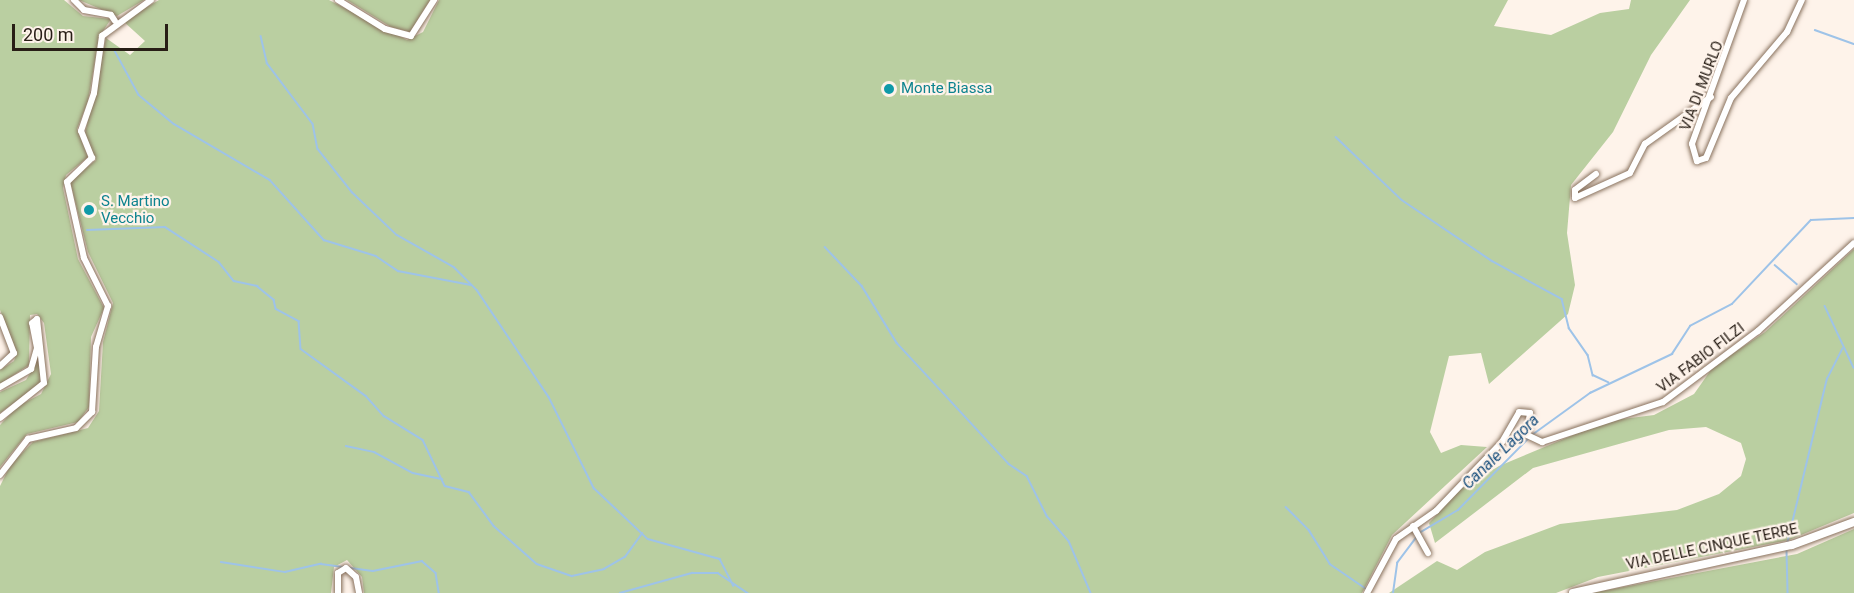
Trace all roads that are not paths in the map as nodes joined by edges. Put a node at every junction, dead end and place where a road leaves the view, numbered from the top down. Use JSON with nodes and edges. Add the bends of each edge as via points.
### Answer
{"nodes":[{"id":1,"x":74,"y":0,"type":"edge"},
{"id":2,"x":151,"y":0,"type":"edge"},
{"id":3,"x":338,"y":0,"type":"edge"},
{"id":4,"x":434,"y":0,"type":"edge"},
{"id":5,"x":1744,"y":0,"type":"edge"},
{"id":6,"x":1802,"y":0,"type":"edge"},
{"id":7,"x":115,"y":21,"type":"junction"},
{"id":8,"x":1712,"y":97,"type":"junction"},
{"id":9,"x":1596,"y":174,"type":"dead end"},
{"id":10,"x":1854,"y":243,"type":"edge"},
{"id":11,"x":0,"y":317,"type":"edge"},
{"id":12,"x":0,"y":366,"type":"edge"},
{"id":13,"x":0,"y":387,"type":"edge"},
{"id":14,"x":0,"y":418,"type":"edge"},
{"id":15,"x":0,"y":475,"type":"edge"},
{"id":16,"x":1854,"y":522,"type":"edge"},
{"id":17,"x":1416,"y":532,"type":"junction"},
{"id":18,"x":1428,"y":553,"type":"dead end"},
{"id":19,"x":338,"y":593,"type":"edge"},
{"id":20,"x":359,"y":593,"type":"edge"},
{"id":21,"x":1367,"y":593,"type":"edge"},
{"id":22,"x":1573,"y":593,"type":"edge"}],
"edges":[{"from":1,"to":7,"type":"street","via":[[84,10],[111,15]]},
{"from":2,"to":7,"type":"street"},
{"from":3,"to":4,"type":"street","via":[[385,29],[411,36]]},
{"from":5,"to":8,"type":"street","name":"VIA DI MURLO"},
{"from":6,"to":8,"type":"street","name":"VIA DI MURLO","via":[[1787,32],[1731,98],[1706,158],[1697,161],[1691,149]]},
{"from":7,"to":15,"type":"street","via":[[102,36],[94,93],[81,131],[92,158],[67,182],[86,262],[108,306],[96,347],[92,412],[76,428],[27,440]]},
{"from":8,"to":9,"type":"street","via":[[1645,144],[1630,173],[1575,198],[1575,190]]},
{"from":10,"to":17,"type":"street","name":"VIA FABIO FILZI","via":[[1766,324],[1676,394],[1641,412],[1606,417],[1538,442],[1527,435],[1530,415],[1524,410],[1490,455]]},
{"from":11,"to":12,"type":"street","via":[[14,353]]},
{"from":13,"to":14,"type":"street","via":[[31,369],[36,348],[32,323],[37,319],[44,383]]},
{"from":16,"to":22,"type":"main road","name":"VIA DELLE CINQUE TERRE","via":[[1792,545]]},
{"from":17,"to":18,"type":"street"},
{"from":17,"to":21,"type":"street","name":"VIA FABIO FILZI","via":[[1390,546]]},
{"from":19,"to":20,"type":"street","via":[[338,573],[346,568],[356,577]]}]}
